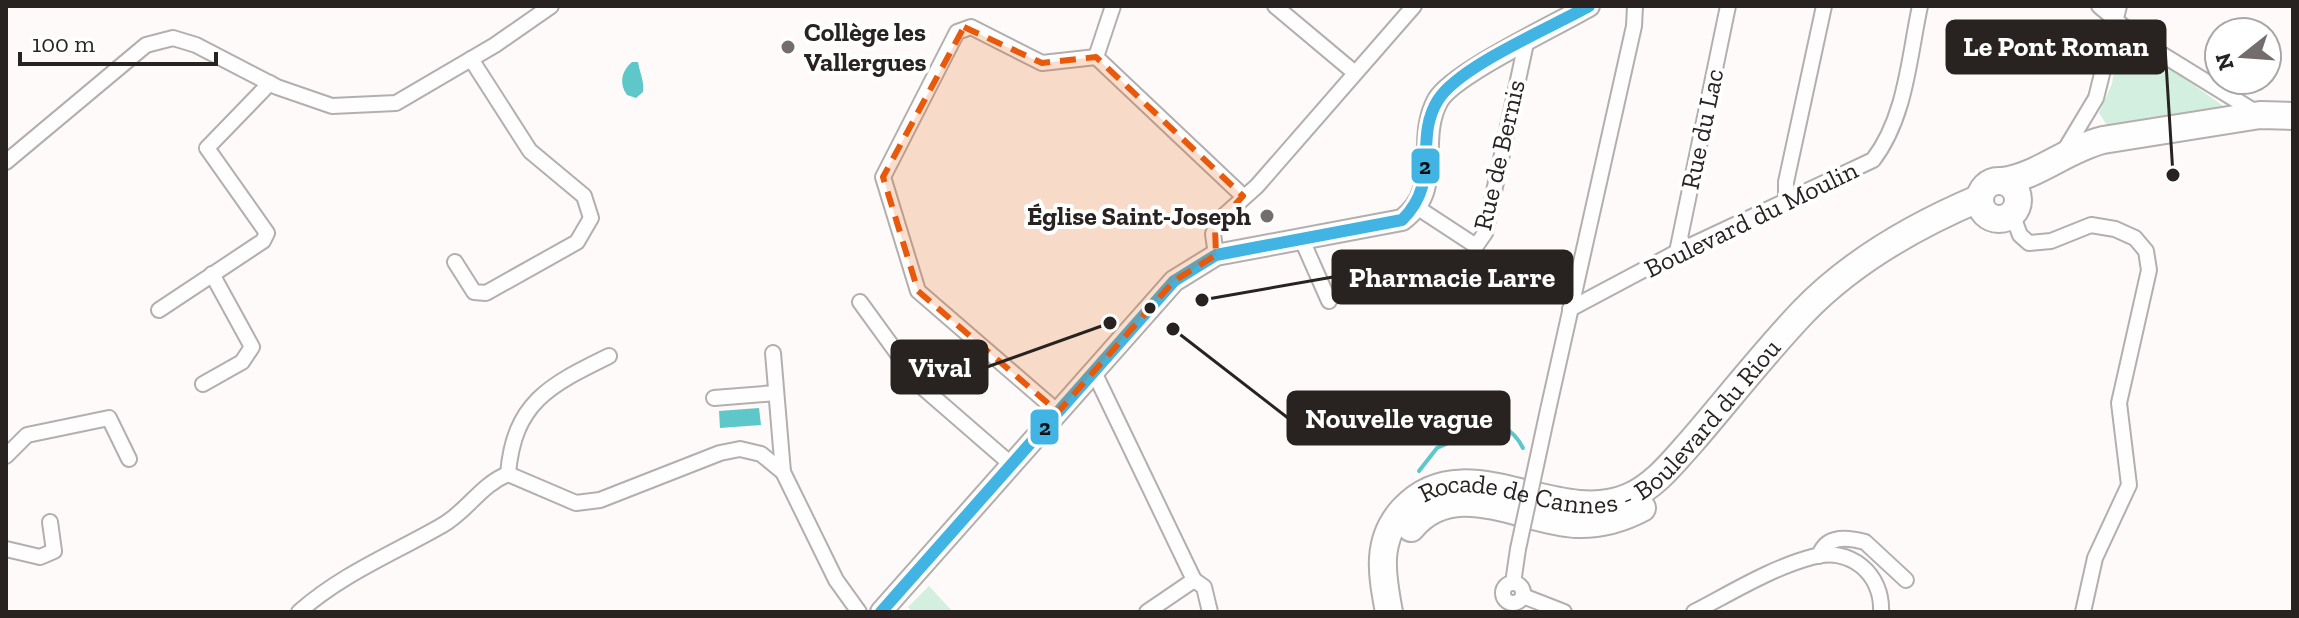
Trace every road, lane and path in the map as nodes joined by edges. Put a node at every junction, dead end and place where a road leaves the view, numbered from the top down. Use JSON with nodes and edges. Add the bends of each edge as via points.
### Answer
{"nodes":[{"id":1,"x":551,"y":6,"type":"edge"},
{"id":2,"x":1113,"y":6,"type":"edge"},
{"id":3,"x":1275,"y":6,"type":"edge"},
{"id":4,"x":1589,"y":6,"type":"edge"},
{"id":5,"x":1635,"y":6,"type":"edge"},
{"id":6,"x":1728,"y":6,"type":"edge"},
{"id":7,"x":1824,"y":6,"type":"edge"},
{"id":8,"x":1920,"y":6,"type":"edge"},
{"id":9,"x":2099,"y":6,"type":"edge"},
{"id":10,"x":1410,"y":7,"type":"edge"},
{"id":11,"x":2117,"y":13,"type":"edge"},
{"id":12,"x":1526,"y":43,"type":"junction"},
{"id":13,"x":1096,"y":57,"type":"junction"},
{"id":14,"x":471,"y":59,"type":"junction"},
{"id":15,"x":1355,"y":73,"type":"junction"},
{"id":16,"x":270,"y":83,"type":"junction"},
{"id":17,"x":2293,"y":116,"type":"edge"},
{"id":18,"x":2241,"y":117,"type":"junction"},
{"id":19,"x":2063,"y":153,"type":"junction"},
{"id":20,"x":6,"y":162,"type":"edge"},
{"id":21,"x":1243,"y":196,"type":"junction"},
{"id":22,"x":1786,"y":199,"type":"junction"},
{"id":23,"x":1997,"y":199,"type":"junction"},
{"id":24,"x":1418,"y":208,"type":"junction"},
{"id":25,"x":1302,"y":240,"type":"junction"},
{"id":26,"x":1677,"y":252,"type":"junction"},
{"id":27,"x":1216,"y":255,"type":"junction"},
{"id":28,"x":455,"y":262,"type":"dead end"},
{"id":29,"x":212,"y":274,"type":"junction"},
{"id":30,"x":1329,"y":301,"type":"dead end"},
{"id":31,"x":860,"y":302,"type":"dead end"},
{"id":32,"x":1570,"y":309,"type":"junction"},
{"id":33,"x":159,"y":310,"type":"dead end"},
{"id":34,"x":773,"y":353,"type":"dead end"},
{"id":35,"x":609,"y":356,"type":"dead end"},
{"id":36,"x":1094,"y":372,"type":"junction"},
{"id":37,"x":203,"y":384,"type":"dead end"},
{"id":38,"x":776,"y":393,"type":"junction"},
{"id":39,"x":714,"y":398,"type":"dead end"},
{"id":40,"x":1058,"y":412,"type":"junction"},
{"id":41,"x":6,"y":456,"type":"edge"},
{"id":42,"x":129,"y":459,"type":"dead end"},
{"id":43,"x":1012,"y":465,"type":"junction"},
{"id":44,"x":783,"y":472,"type":"junction"},
{"id":45,"x":508,"y":474,"type":"junction"},
{"id":46,"x":50,"y":522,"type":"dead end"},
{"id":47,"x":6,"y":549,"type":"edge"},
{"id":48,"x":1819,"y":556,"type":"junction"},
{"id":49,"x":1194,"y":580,"type":"junction"},
{"id":50,"x":1906,"y":580,"type":"dead end"},
{"id":51,"x":1512,"y":603,"type":"edge"},
{"id":52,"x":299,"y":612,"type":"edge"},
{"id":53,"x":859,"y":612,"type":"edge"},
{"id":54,"x":881,"y":612,"type":"edge"},
{"id":55,"x":1147,"y":612,"type":"edge"},
{"id":56,"x":1210,"y":612,"type":"edge"},
{"id":57,"x":1389,"y":612,"type":"edge"},
{"id":58,"x":1407,"y":612,"type":"edge"},
{"id":59,"x":1564,"y":612,"type":"edge"},
{"id":60,"x":1694,"y":612,"type":"edge"},
{"id":61,"x":1881,"y":612,"type":"edge"},
{"id":62,"x":2083,"y":612,"type":"edge"}],
"edges":[{"from":1,"to":14,"type":"street"},
{"from":2,"to":13,"type":"street"},
{"from":3,"to":15,"type":"street"},
{"from":4,"to":12,"type":"street"},
{"from":5,"to":32,"type":"street"},
{"from":6,"to":26,"type":"street","name":"Rue du Lac"},
{"from":7,"to":22,"type":"street"},
{"from":8,"to":22,"type":"street","name":"Boulevard du Moulin","via":[[1887,141],[1873,160]]},
{"from":9,"to":11,"type":"street"},
{"from":10,"to":15,"type":"street"},
{"from":11,"to":18,"type":"street"},
{"from":11,"to":19,"type":"street","via":[[2096,98]]},
{"from":12,"to":24,"type":"street","via":[[1465,74],[1439,98]]},
{"from":12,"to":24,"type":"street","name":"Rue de Bernis","via":[[1485,233],[1476,246]]},
{"from":13,"to":21,"type":"street"},
{"from":13,"to":40,"type":"street","via":[[1042,63],[964,27],[883,177],[918,291]]},
{"from":14,"to":16,"type":"street","via":[[396,103],[332,106]]},
{"from":14,"to":28,"type":"street","via":[[530,151],[584,196],[591,218],[577,242],[486,293],[474,292]]},
{"from":15,"to":21,"type":"street"},
{"from":16,"to":20,"type":"street","via":[[196,45],[173,38],[146,45]]},
{"from":16,"to":29,"type":"street","via":[[207,148],[267,233],[263,241]]},
{"from":17,"to":18,"type":"highway","name":"Rocade de Cannes - Boulevard du Riou"},
{"from":18,"to":19,"type":"highway","name":"Rocade de Cannes - Boulevard du Riou","via":[[2124,135]]},
{"from":18,"to":23,"type":"highway","name":"Rocade de Cannes - Boulevard du Riou","via":[[2105,154]]},
{"from":19,"to":23,"type":"highway","name":"Rocade de Cannes - Boulevard du Riou"},
{"from":21,"to":27,"type":"street","via":[[1215,226]]},
{"from":22,"to":26,"type":"street","name":"Boulevard du Moulin"},
{"from":23,"to":57,"type":"highway","name":"Rocade de Cannes - Boulevard du Riou","via":[[1871,255],[1835,280],[1676,459],[1630,497],[1590,506],[1457,482],[1419,496],[1399,515],[1384,542],[1382,577]]},
{"from":23,"to":58,"type":"highway","name":"Rocade de Cannes - Boulevard du Riou","via":[[1976,217],[1887,262],[1832,302],[1668,488],[1642,508],[1612,521],[1578,524],[1475,502],[1453,502],[1429,511],[1409,529],[1400,552]]},
{"from":23,"to":62,"type":"street","via":[[2029,243],[2051,241],[2091,225],[2135,238],[2146,251],[2147,290],[2119,403],[2129,485],[2095,558]]},
{"from":24,"to":25,"type":"street","via":[[1402,220]]},
{"from":25,"to":27,"type":"street"},
{"from":25,"to":30,"type":"street"},
{"from":26,"to":32,"type":"street","name":"Boulevard du Moulin"},
{"from":27,"to":36,"type":"street","via":[[1174,281]]},
{"from":29,"to":33,"type":"street"},
{"from":29,"to":37,"type":"street","via":[[252,347],[242,362]]},
{"from":31,"to":43,"type":"street","via":[[921,386]]},
{"from":32,"to":51,"type":"street","bridge":true,"via":[[1513,583],[1503,591]]},
{"from":34,"to":38,"type":"street"},
{"from":35,"to":45,"type":"street","via":[[545,390],[523,414]]},
{"from":36,"to":40,"type":"street"},
{"from":36,"to":49,"type":"street"},
{"from":38,"to":39,"type":"street"},
{"from":38,"to":44,"type":"street"},
{"from":40,"to":43,"type":"street"},
{"from":41,"to":42,"type":"street","via":[[27,435],[109,418]]},
{"from":43,"to":54,"type":"street"},
{"from":44,"to":45,"type":"street","via":[[761,454],[740,449],[600,500],[576,503]]},
{"from":44,"to":53,"type":"street","via":[[836,580]]},
{"from":45,"to":52,"type":"street","via":[[490,481],[442,526],[350,574]]},
{"from":46,"to":47,"type":"street","via":[[54,551],[40,557]]},
{"from":48,"to":50,"type":"street","via":[[1832,540],[1867,535]]},
{"from":48,"to":60,"type":"street"},
{"from":48,"to":61,"type":"street","via":[[1852,559],[1868,569],[1882,595]]},
{"from":49,"to":55,"type":"street"},
{"from":49,"to":56,"type":"street","via":[[1204,587]]},
{"from":51,"to":59,"type":"street"}]}
